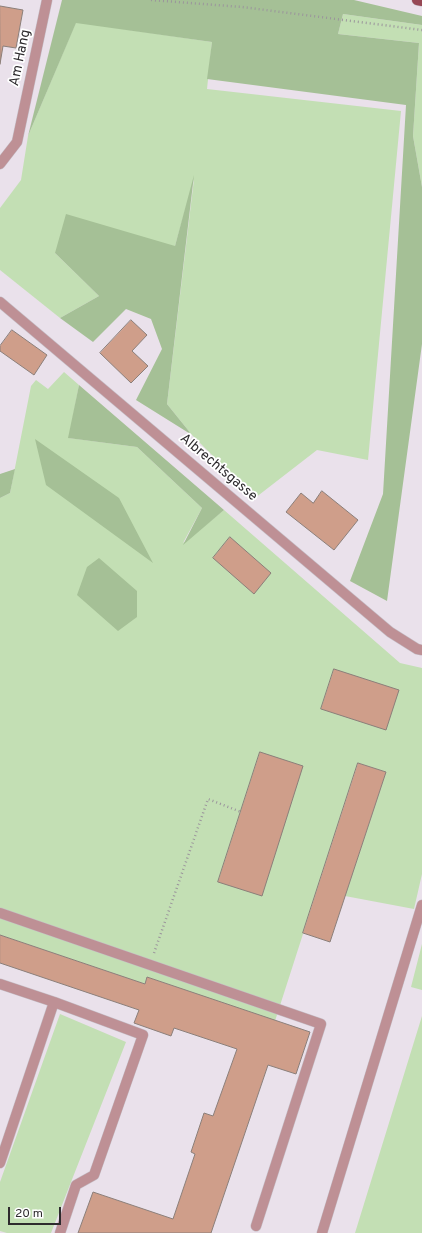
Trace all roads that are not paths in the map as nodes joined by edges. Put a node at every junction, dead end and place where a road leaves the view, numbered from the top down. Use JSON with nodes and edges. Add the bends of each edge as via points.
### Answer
{"nodes":[{"id":1,"x":47,"y":0,"type":"edge"},
{"id":2,"x":417,"y":0,"type":"edge"},
{"id":3,"x":422,"y":1,"type":"edge"},
{"id":4,"x":0,"y":164,"type":"edge"},
{"id":5,"x":0,"y":302,"type":"edge"},
{"id":6,"x":422,"y":650,"type":"edge"},
{"id":7,"x":422,"y":906,"type":"edge"},
{"id":8,"x":0,"y":913,"type":"edge"},
{"id":9,"x":0,"y":984,"type":"edge"},
{"id":10,"x":54,"y":1002,"type":"junction"},
{"id":11,"x":0,"y":1163,"type":"edge"},
{"id":12,"x":256,"y":1226,"type":"dead end"},
{"id":13,"x":60,"y":1233,"type":"edge"},
{"id":14,"x":322,"y":1233,"type":"edge"}],
"edges":[{"from":1,"to":4,"type":"street","name":"Am Hang","via":[[18,142]]},
{"from":2,"to":3,"type":"main road"},
{"from":5,"to":6,"type":"street","name":"Albrechtsgasse","via":[[390,632]]},
{"from":7,"to":14,"type":"street"},
{"from":8,"to":12,"type":"street","via":[[321,1024]]},
{"from":9,"to":10,"type":"street"},
{"from":10,"to":11,"type":"street"},
{"from":10,"to":13,"type":"street","via":[[143,1035],[94,1175],[76,1185]]}]}
